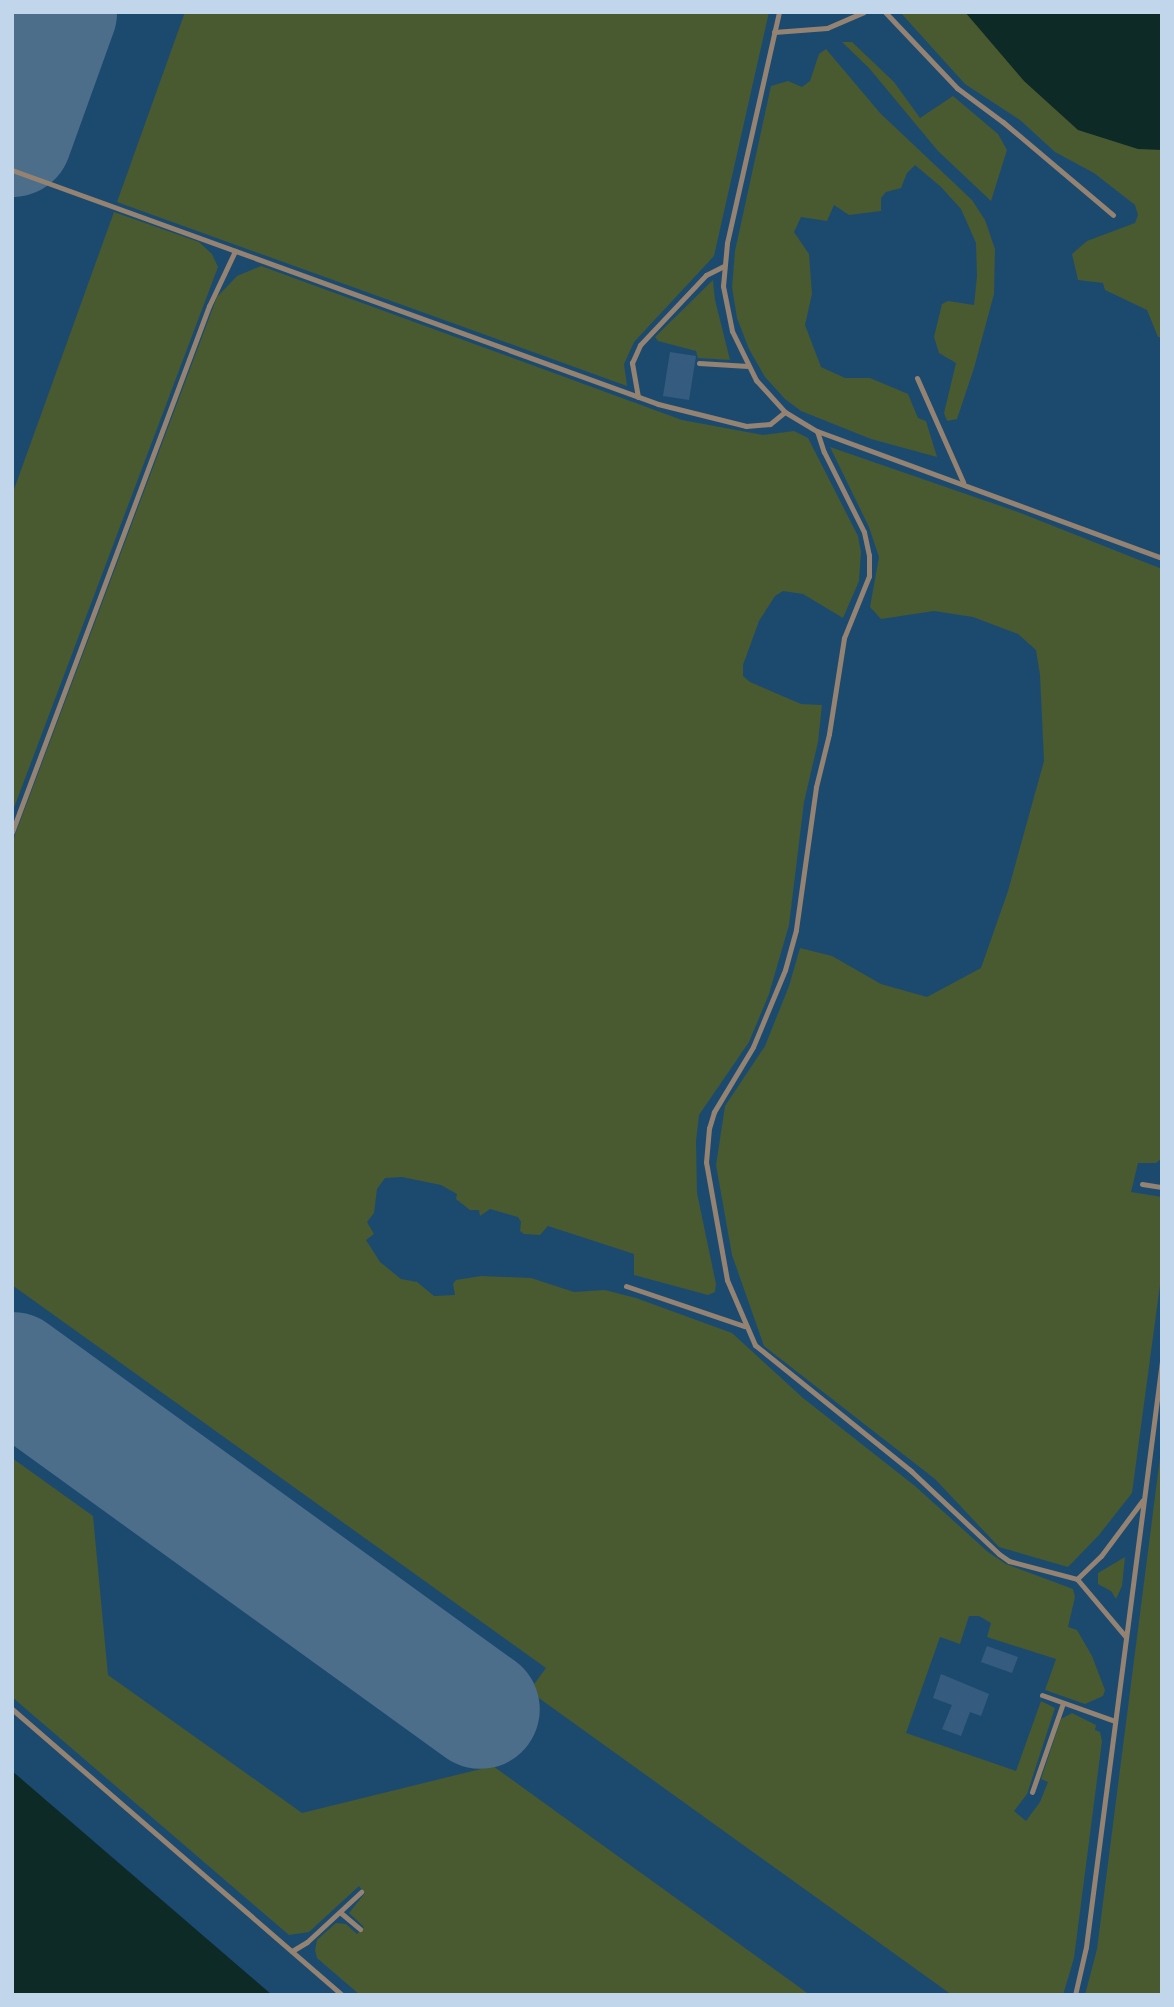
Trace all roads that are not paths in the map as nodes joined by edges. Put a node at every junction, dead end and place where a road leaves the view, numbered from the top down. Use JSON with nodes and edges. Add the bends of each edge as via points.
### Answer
{"nodes":[{"id":1,"x":779,"y":12,"type":"edge"},
{"id":2,"x":864,"y":12,"type":"edge"},
{"id":3,"x":885,"y":12,"type":"edge"},
{"id":4,"x":774,"y":32,"type":"junction"},
{"id":5,"x":12,"y":170,"type":"edge"},
{"id":6,"x":1113,"y":215,"type":"dead end"},
{"id":7,"x":235,"y":251,"type":"junction"},
{"id":8,"x":724,"y":266,"type":"junction"},
{"id":9,"x":699,"y":363,"type":"dead end"},
{"id":10,"x":748,"y":366,"type":"junction"},
{"id":11,"x":917,"y":378,"type":"dead end"},
{"id":12,"x":638,"y":397,"type":"junction"},
{"id":13,"x":785,"y":412,"type":"junction"},
{"id":14,"x":817,"y":431,"type":"junction"},
{"id":15,"x":962,"y":482,"type":"junction"},
{"id":16,"x":1162,"y":558,"type":"edge"},
{"id":17,"x":12,"y":832,"type":"edge"},
{"id":18,"x":1142,"y":1184,"type":"dead end"},
{"id":19,"x":1162,"y":1187,"type":"edge"},
{"id":20,"x":626,"y":1286,"type":"dead end"},
{"id":21,"x":744,"y":1326,"type":"junction"},
{"id":22,"x":1162,"y":1362,"type":"edge"},
{"id":23,"x":1144,"y":1498,"type":"junction"},
{"id":24,"x":1077,"y":1579,"type":"junction"},
{"id":25,"x":1126,"y":1637,"type":"junction"},
{"id":26,"x":1042,"y":1695,"type":"dead end"},
{"id":27,"x":1063,"y":1703,"type":"junction"},
{"id":28,"x":12,"y":1709,"type":"edge"},
{"id":29,"x":1115,"y":1721,"type":"junction"},
{"id":30,"x":1032,"y":1792,"type":"dead end"},
{"id":31,"x":361,"y":1892,"type":"dead end"},
{"id":32,"x":341,"y":1913,"type":"junction"},
{"id":33,"x":360,"y":1929,"type":"dead end"},
{"id":34,"x":292,"y":1951,"type":"junction"},
{"id":35,"x":342,"y":1995,"type":"edge"},
{"id":36,"x":1075,"y":1995,"type":"edge"}],
"edges":[{"from":1,"to":4,"type":"lane"},
{"from":2,"to":4,"type":"lane","via":[[827,28]]},
{"from":3,"to":6,"type":"lane","via":[[957,88]]},
{"from":4,"to":8,"type":"lane"},
{"from":5,"to":7,"type":"lane"},
{"from":7,"to":12,"type":"lane"},
{"from":7,"to":17,"type":"lane","via":[[209,306]]},
{"from":8,"to":10,"type":"lane","via":[[732,331]]},
{"from":8,"to":12,"type":"lane","via":[[706,275],[640,345],[632,363]]},
{"from":9,"to":10,"type":"lane"},
{"from":10,"to":13,"type":"lane"},
{"from":11,"to":15,"type":"lane"},
{"from":12,"to":13,"type":"lane","via":[[747,426],[770,424]]},
{"from":13,"to":14,"type":"lane"},
{"from":14,"to":15,"type":"lane"},
{"from":14,"to":21,"type":"lane","via":[[864,532],[870,568],[844,638],[796,930],[785,970],[753,1047],[709,1128],[708,1174],[727,1280]]},
{"from":15,"to":16,"type":"lane"},
{"from":18,"to":19,"type":"lane"},
{"from":20,"to":21,"type":"lane"},
{"from":21,"to":24,"type":"lane","via":[[755,1345],[911,1472],[999,1554],[1009,1561]]},
{"from":22,"to":23,"type":"lane"},
{"from":23,"to":24,"type":"lane","via":[[1101,1556]]},
{"from":23,"to":25,"type":"lane"},
{"from":24,"to":25,"type":"lane"},
{"from":25,"to":29,"type":"lane"},
{"from":26,"to":27,"type":"lane"},
{"from":27,"to":29,"type":"lane"},
{"from":27,"to":30,"type":"lane"},
{"from":28,"to":34,"type":"lane"},
{"from":29,"to":36,"type":"lane","via":[[1086,1947]]},
{"from":31,"to":32,"type":"lane"},
{"from":32,"to":33,"type":"lane"},
{"from":32,"to":34,"type":"lane"},
{"from":34,"to":35,"type":"lane"}]}
